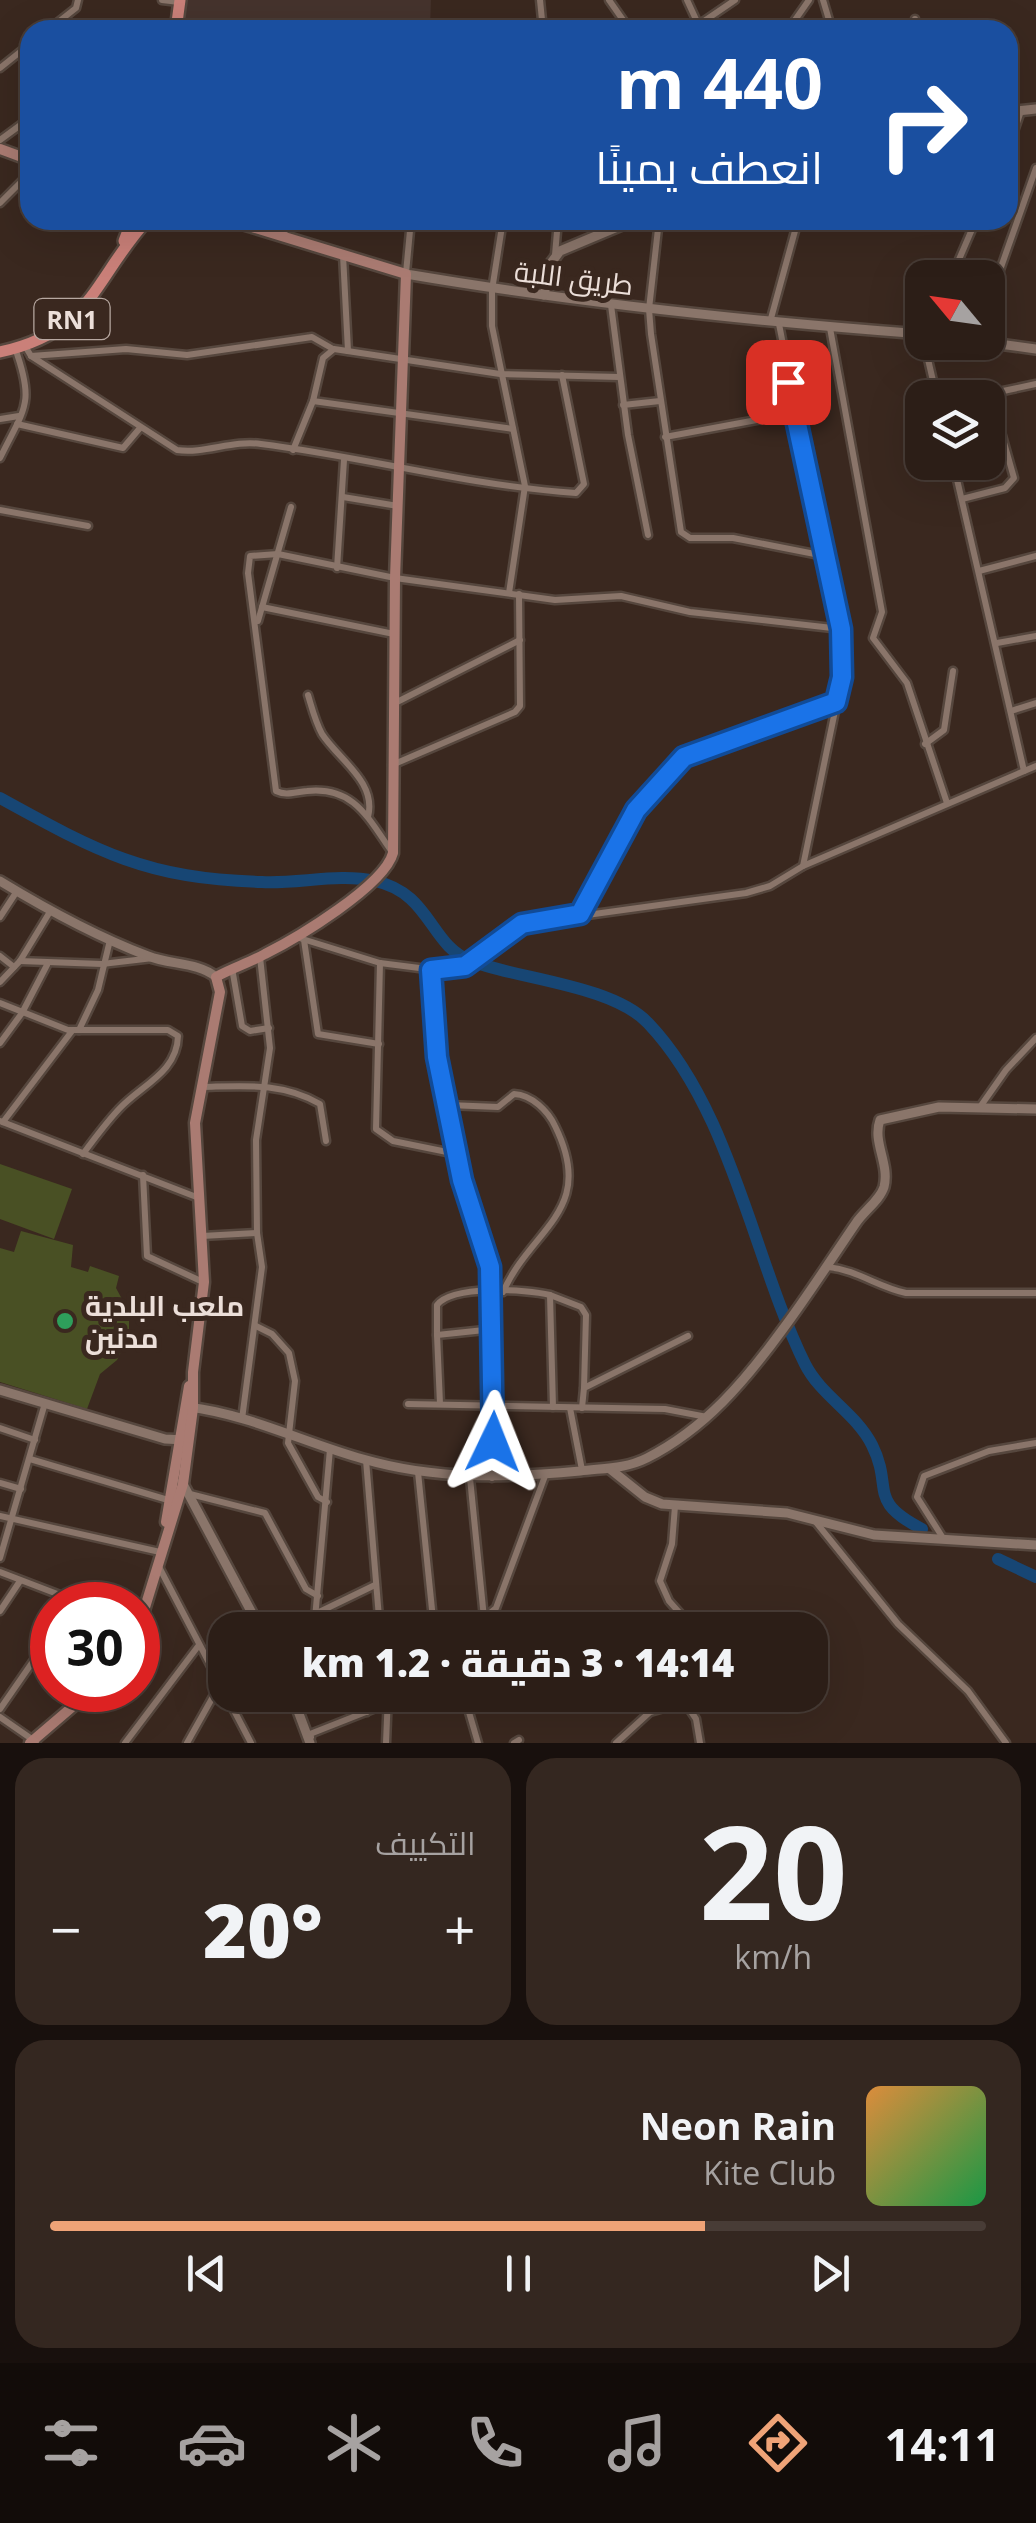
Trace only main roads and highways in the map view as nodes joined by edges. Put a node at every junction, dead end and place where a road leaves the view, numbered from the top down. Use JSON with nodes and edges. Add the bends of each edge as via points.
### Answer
{"nodes":[{"id":1,"x":128,"y":230,"type":"edge"},
{"id":2,"x":139,"y":230,"type":"edge"},
{"id":3,"x":266,"y":230,"type":"edge"},
{"id":4,"x":119,"y":254,"type":"junction"},
{"id":5,"x":0,"y":352,"type":"edge"},
{"id":6,"x":182,"y":1445,"type":"junction"},
{"id":7,"x":166,"y":1532,"type":"junction"},
{"id":8,"x":152,"y":1582,"type":"edge"},
{"id":9,"x":67,"y":1712,"type":"edge"},
{"id":10,"x":34,"y":1742,"type":"edge"}],
"edges":[{"from":1,"to":4,"type":"main road","number":"RN1"},
{"from":2,"to":4,"type":"main road","number":"RN1"},
{"from":3,"to":6,"type":"main road","name":"طريق اللبة","via":[[406,274],[393,853],[386,869],[299,938],[216,977],[220,992],[196,1123],[204,1282]]},
{"from":4,"to":5,"type":"main road","number":"RN1","via":[[76,316],[24,350]]},
{"from":6,"to":7,"type":"main road"},
{"from":6,"to":7,"type":"main road","via":[[185,1489]]},
{"from":7,"to":8,"type":"main road"},
{"from":9,"to":10,"type":"main road"}]}
